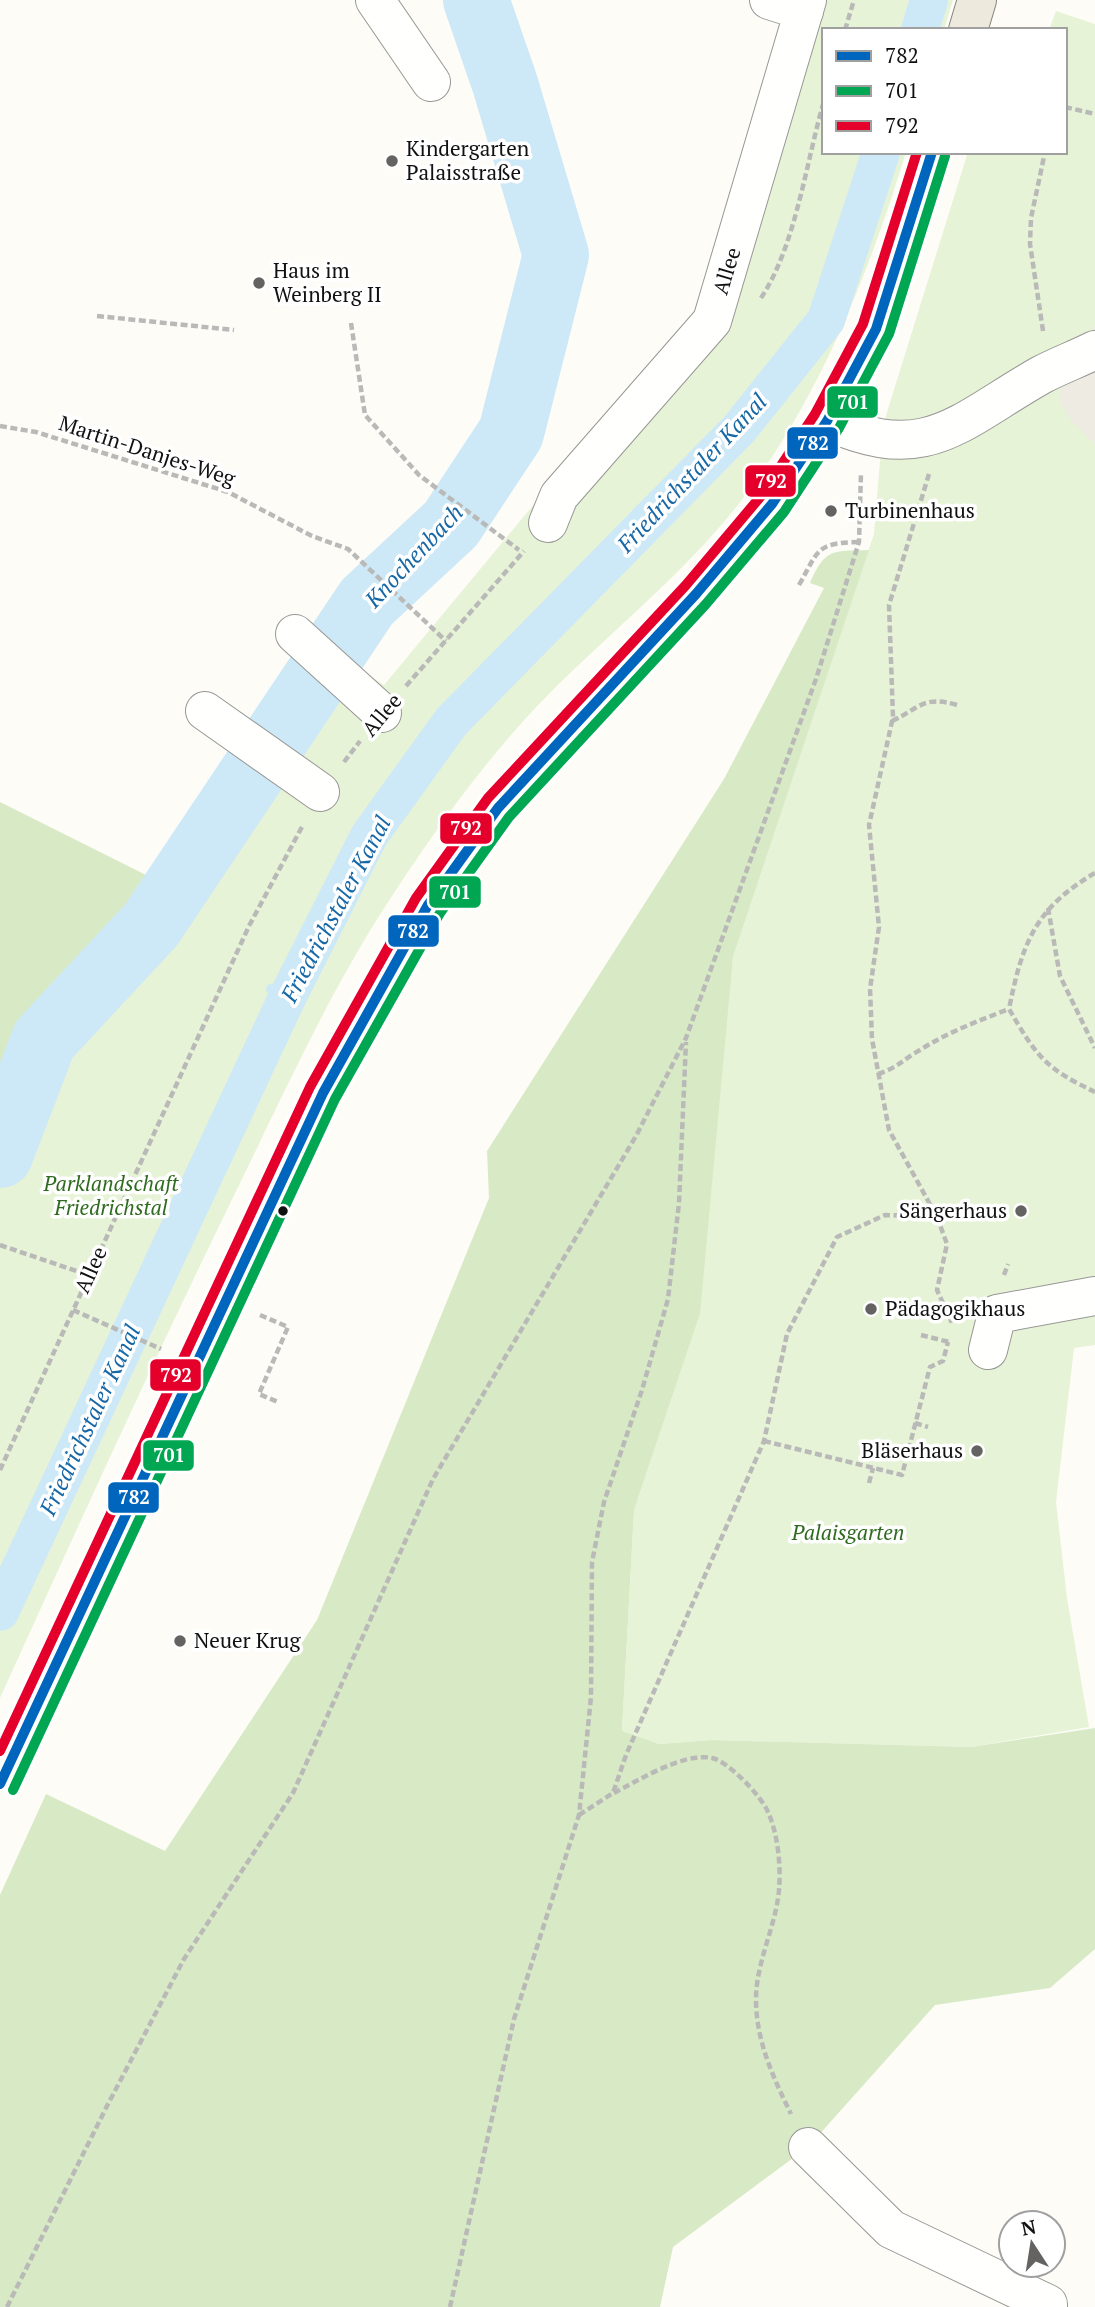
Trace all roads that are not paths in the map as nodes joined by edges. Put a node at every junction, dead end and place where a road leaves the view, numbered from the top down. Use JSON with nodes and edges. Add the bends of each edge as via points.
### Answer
{"nodes":[{"id":1,"x":376,"y":0,"type":"edge"},
{"id":2,"x":977,"y":0,"type":"edge"},
{"id":3,"x":793,"y":4,"type":"edge"},
{"id":4,"x":969,"y":28,"type":"edge"},
{"id":5,"x":431,"y":82,"type":"dead end"},
{"id":6,"x":931,"y":154,"type":"edge"},
{"id":7,"x":1095,"y":350,"type":"edge"},
{"id":8,"x":843,"y":428,"type":"junction"},
{"id":9,"x":548,"y":523,"type":"road end"},
{"id":10,"x":306,"y":645,"type":"dead end"},
{"id":11,"x":205,"y":710,"type":"dead end"},
{"id":12,"x":382,"y":713,"type":"road end"},
{"id":13,"x":320,"y":792,"type":"road end"},
{"id":14,"x":1095,"y":1296,"type":"edge"},
{"id":15,"x":988,"y":1350,"type":"dead end"},
{"id":16,"x":111,"y":1546,"type":"dead end"},
{"id":17,"x":808,"y":2147,"type":"road end"},
{"id":18,"x":1048,"y":2305,"type":"edge"}],
"edges":[{"from":1,"to":5,"type":"street"},
{"from":2,"to":4,"type":"main road"},
{"from":3,"to":9,"type":"street","name":"Allee","via":[[712,321],[559,496]]},
{"from":6,"to":8,"type":"main road"},
{"from":7,"to":8,"type":"street","via":[[1043,374],[942,433],[892,442]]},
{"from":8,"to":16,"type":"main road","via":[[498,808],[428,905],[323,1093]]},
{"from":10,"to":12,"type":"street"},
{"from":11,"to":13,"type":"street"},
{"from":14,"to":15,"type":"street","via":[[998,1314]]},
{"from":17,"to":18,"type":"street","via":[[891,2229]]}]}
